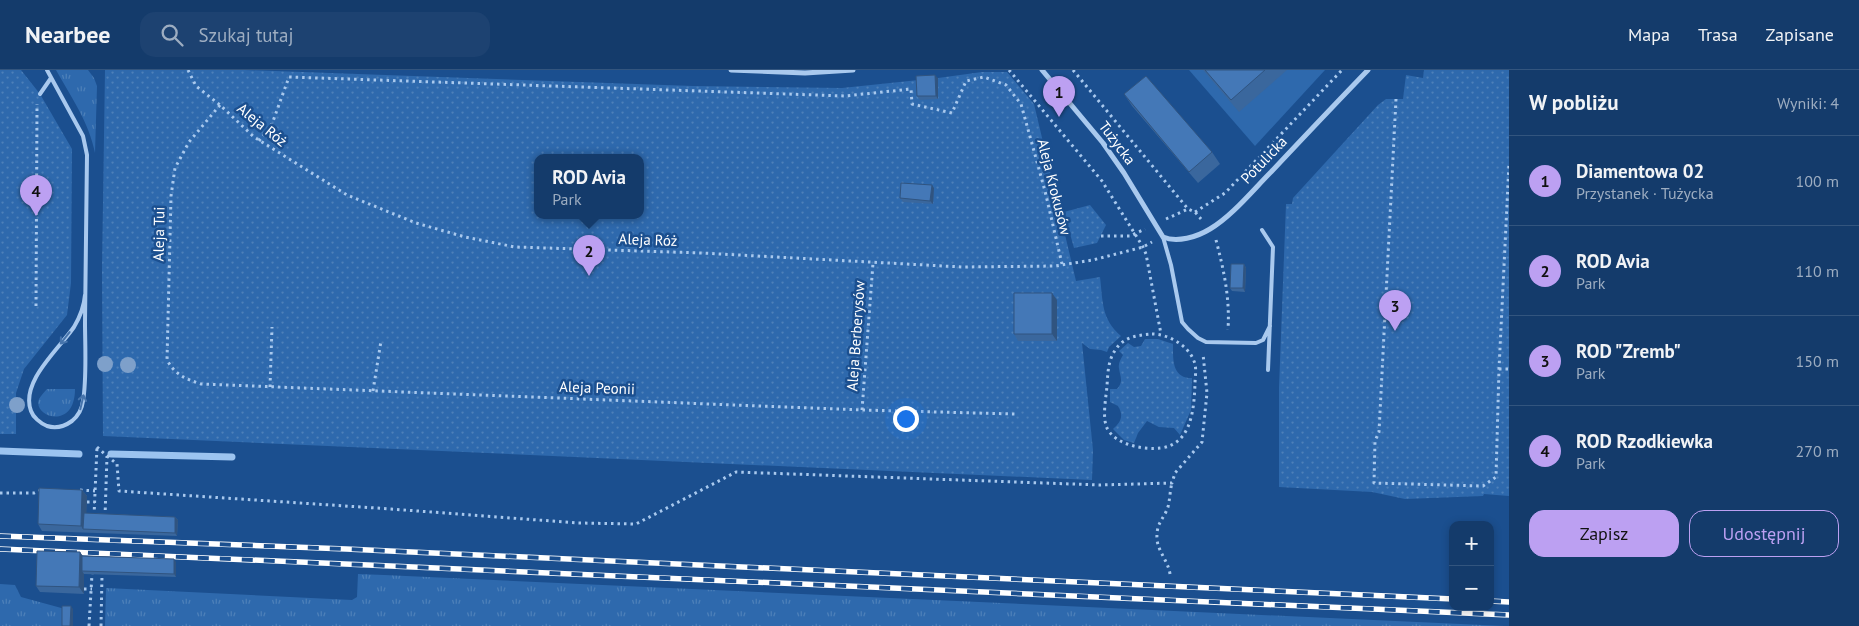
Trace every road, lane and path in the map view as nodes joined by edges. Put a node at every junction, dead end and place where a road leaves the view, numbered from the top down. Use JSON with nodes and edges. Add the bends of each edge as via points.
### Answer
{"nodes":[{"id":1,"x":46,"y":70,"type":"edge"},
{"id":2,"x":188,"y":70,"type":"edge"},
{"id":3,"x":731,"y":70,"type":"edge"},
{"id":4,"x":852,"y":70,"type":"edge"},
{"id":5,"x":1010,"y":70,"type":"edge"},
{"id":6,"x":1042,"y":70,"type":"edge"},
{"id":7,"x":1073,"y":70,"type":"edge"},
{"id":8,"x":1342,"y":70,"type":"edge"},
{"id":9,"x":1368,"y":70,"type":"edge"},
{"id":10,"x":51,"y":78,"type":"junction"},
{"id":11,"x":40,"y":94,"type":"joint"},
{"id":12,"x":1396,"y":99,"type":"dead end"},
{"id":13,"x":220,"y":105,"type":"junction"},
{"id":14,"x":260,"y":141,"type":"junction"},
{"id":15,"x":1509,"y":163,"type":"edge"},
{"id":16,"x":1195,"y":212,"type":"junction"},
{"id":17,"x":1210,"y":229,"type":"junction"},
{"id":18,"x":1262,"y":230,"type":"dead end"},
{"id":19,"x":1163,"y":237,"type":"junction"},
{"id":20,"x":1143,"y":247,"type":"junction"},
{"id":21,"x":873,"y":263,"type":"junction"},
{"id":22,"x":1062,"y":264,"type":"junction"},
{"id":23,"x":85,"y":295,"type":"junction"},
{"id":24,"x":36,"y":306,"type":"dead end"},
{"id":25,"x":1270,"y":326,"type":"junction"},
{"id":26,"x":272,"y":327,"type":"dead end"},
{"id":27,"x":1161,"y":334,"type":"junction"},
{"id":28,"x":381,"y":341,"type":"dead end"},
{"id":29,"x":1206,"y":342,"type":"junction"},
{"id":30,"x":1227,"y":342,"type":"junction"},
{"id":31,"x":1499,"y":369,"type":"junction"},
{"id":32,"x":1509,"y":369,"type":"edge"},
{"id":33,"x":1268,"y":370,"type":"dead end"},
{"id":34,"x":179,"y":375,"type":"joint"},
{"id":35,"x":270,"y":386,"type":"junction"},
{"id":36,"x":374,"y":391,"type":"junction"},
{"id":37,"x":862,"y":410,"type":"junction"},
{"id":38,"x":1015,"y":414,"type":"dead end"},
{"id":39,"x":107,"y":456,"type":"junction"},
{"id":40,"x":1172,"y":482,"type":"junction"},
{"id":41,"x":44,"y":489,"type":"edge"},
{"id":42,"x":77,"y":490,"type":"edge"},
{"id":43,"x":96,"y":490,"type":"junction"},
{"id":44,"x":0,"y":494,"type":"edge"},
{"id":45,"x":87,"y":502,"type":"dead end"},
{"id":46,"x":95,"y":502,"type":"junction"},
{"id":47,"x":94,"y":517,"type":"edge"},
{"id":48,"x":105,"y":517,"type":"edge"},
{"id":49,"x":92,"y":574,"type":"edge"},
{"id":50,"x":1170,"y":574,"type":"dead end"},
{"id":51,"x":102,"y":575,"type":"edge"},
{"id":52,"x":84,"y":589,"type":"dead end"},
{"id":53,"x":92,"y":589,"type":"junction"},
{"id":54,"x":89,"y":626,"type":"edge"},
{"id":55,"x":101,"y":626,"type":"edge"}],
"edges":[{"from":1,"to":10,"type":"lane"},
{"from":2,"to":13,"type":"path","name":"Aleja Róż","via":[[196,86]]},
{"from":3,"to":4,"type":"street","via":[[805,73]]},
{"from":5,"to":20,"type":"path","via":[[1102,181]]},
{"from":6,"to":19,"type":"street","name":"Tużycka","via":[[1103,143]]},
{"from":7,"to":16,"type":"path","via":[[1188,208]]},
{"from":8,"to":16,"type":"path","via":[[1226,194]]},
{"from":9,"to":17,"type":"street","name":"Potulicka","via":[[1257,186]]},
{"from":10,"to":11,"type":"lane"},
{"from":10,"to":23,"type":"lane","via":[[86,145]]},
{"from":11,"to":24,"type":"path","via":[[37,106]]},
{"from":12,"to":31,"type":"path","via":[[1374,483],[1483,486],[1496,476]]},
{"from":13,"to":14,"type":"path","name":"Aleja Róż"},
{"from":13,"to":34,"type":"path","name":"Aleja Tui","via":[[189,142],[175,168],[171,196],[167,360]]},
{"from":14,"to":21,"type":"path","name":"Aleja Róż","via":[[347,195],[416,223],[515,247]]},
{"from":14,"to":22,"type":"path","name":"Aleja Krokusów","via":[[272,124],[289,77],[845,96],[911,89],[912,104],[952,113],[966,81],[984,77],[1006,85],[1021,104]]},
{"from":15,"to":31,"type":"path"},
{"from":16,"to":17,"type":"path"},
{"from":17,"to":19,"type":"street","name":"Potulicka","via":[[1179,240]]},
{"from":17,"to":30,"type":"path","via":[[1216,238],[1225,276],[1229,307]]},
{"from":18,"to":25,"type":"lane","via":[[1273,247]]},
{"from":19,"to":20,"type":"path","name":"Aleja Róż"},
{"from":19,"to":29,"type":"lane","via":[[1182,322]]},
{"from":20,"to":22,"type":"path","name":"Aleja Róż"},
{"from":20,"to":27,"type":"path"},
{"from":21,"to":22,"type":"path","name":"Aleja Róż","via":[[962,267]]},
{"from":21,"to":37,"type":"path","name":"Aleja Berberysów"},
{"from":23,"to":23,"type":"lane","one_way":true,"via":[[84,307],[76,323],[36,376],[30,390],[32,413],[46,425],[57,427],[70,422],[78,415],[83,403]]},
{"from":25,"to":30,"type":"lane","via":[[1263,340],[1256,343]]},
{"from":25,"to":33,"type":"lane"},
{"from":26,"to":35,"type":"path"},
{"from":27,"to":27,"type":"path","via":[[1188,350],[1196,365],[1192,419],[1181,438],[1170,445],[1161,448],[1129,446],[1107,428],[1109,362],[1128,338]]},
{"from":28,"to":36,"type":"path"},
{"from":29,"to":30,"type":"lane"},
{"from":29,"to":40,"type":"path","via":[[1203,354],[1207,393],[1202,442],[1175,473]]},
{"from":31,"to":32,"type":"path"},
{"from":34,"to":35,"type":"path","name":"Aleja Peonii","via":[[201,384]]},
{"from":35,"to":36,"type":"path","name":"Aleja Peonii"},
{"from":36,"to":37,"type":"path","name":"Aleja Peonii"},
{"from":37,"to":38,"type":"path","name":"Aleja Peonii"},
{"from":39,"to":40,"type":"path","via":[[117,464],[119,492],[587,524],[636,524],[736,472],[1100,485]]},
{"from":39,"to":43,"type":"path","via":[[97,447]]},
{"from":39,"to":48,"type":"path"},
{"from":40,"to":50,"type":"path","via":[[1168,507],[1159,522],[1157,540],[1169,564]]},
{"from":41,"to":44,"type":"path","via":[[34,493]]},
{"from":42,"to":43,"type":"path"},
{"from":43,"to":46,"type":"path"},
{"from":45,"to":46,"type":"path"},
{"from":46,"to":47,"type":"path"},
{"from":49,"to":53,"type":"path"},
{"from":51,"to":55,"type":"path"},
{"from":52,"to":53,"type":"path"},
{"from":53,"to":54,"type":"path"}]}
